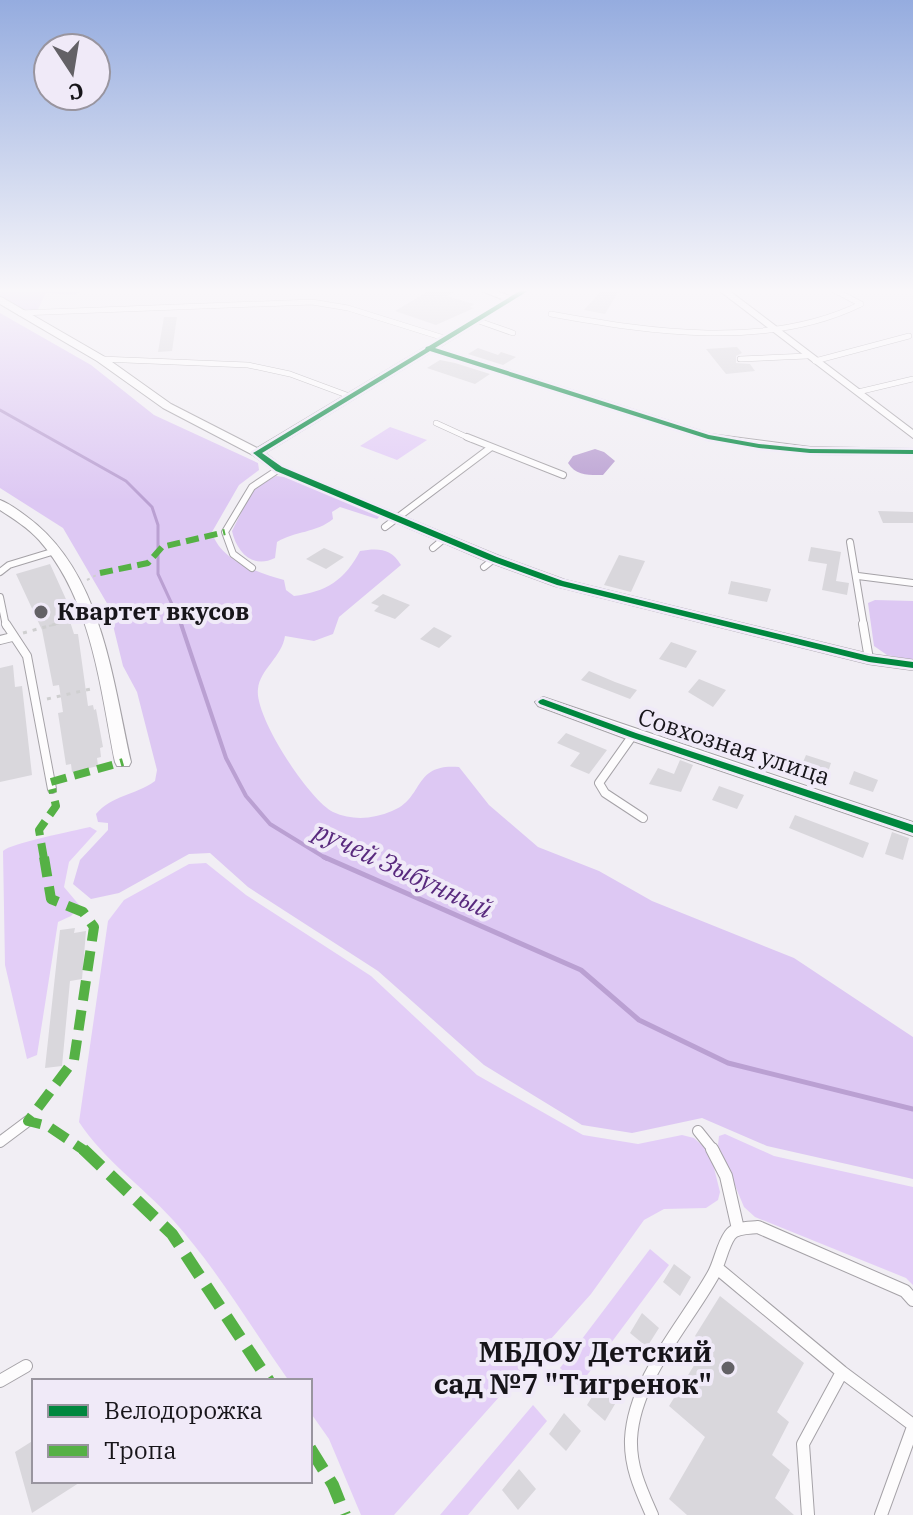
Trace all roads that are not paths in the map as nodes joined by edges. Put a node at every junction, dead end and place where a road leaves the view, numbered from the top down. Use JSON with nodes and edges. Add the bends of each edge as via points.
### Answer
{"nodes":[{"id":1,"x":102,"y":360,"type":"edge"},
{"id":2,"x":131,"y":360,"type":"edge"},
{"id":3,"x":410,"y":360,"type":"edge"},
{"id":4,"x":465,"y":360,"type":"edge"},
{"id":5,"x":812,"y":360,"type":"edge"},
{"id":6,"x":913,"y":379,"type":"edge"},
{"id":7,"x":858,"y":392,"type":"junction"},
{"id":8,"x":352,"y":397,"type":"junction"},
{"id":9,"x":436,"y":423,"type":"dead end"},
{"id":10,"x":913,"y":435,"type":"edge"},
{"id":11,"x":490,"y":448,"type":"junction"},
{"id":12,"x":913,"y":452,"type":"edge"},
{"id":13,"x":257,"y":453,"type":"junction"},
{"id":14,"x":279,"y":469,"type":"junction"},
{"id":15,"x":563,"y":475,"type":"dead end"},
{"id":16,"x":2,"y":507,"type":"edge"},
{"id":17,"x":399,"y":517,"type":"junction"},
{"id":18,"x":385,"y":527,"type":"dead end"},
{"id":19,"x":445,"y":538,"type":"junction"},
{"id":20,"x":850,"y":542,"type":"dead end"},
{"id":21,"x":433,"y":548,"type":"dead end"},
{"id":22,"x":55,"y":551,"type":"junction"},
{"id":23,"x":252,"y":568,"type":"dead end"},
{"id":24,"x":0,"y":572,"type":"edge"},
{"id":25,"x":858,"y":576,"type":"junction"},
{"id":26,"x":913,"y":583,"type":"edge"},
{"id":27,"x":0,"y":597,"type":"edge"},
{"id":28,"x":2,"y":618,"type":"edge"},
{"id":29,"x":12,"y":637,"type":"junction"},
{"id":30,"x":0,"y":640,"type":"edge"},
{"id":31,"x":869,"y":659,"type":"junction"},
{"id":32,"x":913,"y":665,"type":"edge"},
{"id":33,"x":543,"y":702,"type":"dead end"},
{"id":34,"x":633,"y":735,"type":"junction"},
{"id":35,"x":123,"y":762,"type":"dead end"},
{"id":36,"x":52,"y":789,"type":"dead end"},
{"id":37,"x":643,"y":818,"type":"dead end"},
{"id":38,"x":913,"y":829,"type":"edge"},
{"id":39,"x":28,"y":1121,"type":"dead end"},
{"id":40,"x":698,"y":1131,"type":"dead end"},
{"id":41,"x":0,"y":1142,"type":"edge"},
{"id":42,"x":738,"y":1229,"type":"junction"},
{"id":43,"x":717,"y":1268,"type":"junction"},
{"id":44,"x":913,"y":1300,"type":"edge"},
{"id":45,"x":26,"y":1366,"type":"dead end"},
{"id":46,"x":842,"y":1372,"type":"junction"},
{"id":47,"x":0,"y":1381,"type":"edge"},
{"id":48,"x":913,"y":1426,"type":"edge"},
{"id":49,"x":652,"y":1515,"type":"edge"},
{"id":50,"x":808,"y":1515,"type":"edge"},
{"id":51,"x":881,"y":1515,"type":"edge"}],
"edges":[{"from":1,"to":13,"type":"street","via":[[167,406]]},
{"from":2,"to":8,"type":"lane","via":[[269,368]]},
{"from":3,"to":8,"type":"street"},
{"from":4,"to":12,"type":"street","via":[[740,444],[811,453]]},
{"from":5,"to":7,"type":"street"},
{"from":6,"to":7,"type":"lane"},
{"from":7,"to":10,"type":"street"},
{"from":8,"to":13,"type":"street"},
{"from":9,"to":11,"type":"lane"},
{"from":11,"to":15,"type":"lane"},
{"from":11,"to":17,"type":"lane"},
{"from":13,"to":14,"type":"street"},
{"from":14,"to":17,"type":"street"},
{"from":14,"to":23,"type":"lane","via":[[246,491],[225,532],[233,554]]},
{"from":16,"to":22,"type":"street","via":[[32,526]]},
{"from":17,"to":18,"type":"lane"},
{"from":17,"to":19,"type":"street"},
{"from":19,"to":21,"type":"lane"},
{"from":19,"to":31,"type":"street","via":[[489,563]]},
{"from":20,"to":25,"type":"lane"},
{"from":22,"to":24,"type":"lane"},
{"from":22,"to":35,"type":"street","via":[[88,614]]},
{"from":25,"to":26,"type":"lane"},
{"from":25,"to":31,"type":"lane"},
{"from":27,"to":28,"type":"lane"},
{"from":28,"to":29,"type":"lane"},
{"from":29,"to":30,"type":"lane"},
{"from":29,"to":36,"type":"lane","via":[[27,656]]},
{"from":31,"to":32,"type":"street"},
{"from":33,"to":34,"type":"street","name":"Совхозная улица"},
{"from":34,"to":37,"type":"lane","via":[[599,783],[605,793]]},
{"from":34,"to":38,"type":"street","name":"Совхозная улица"},
{"from":39,"to":41,"type":"lane"},
{"from":40,"to":42,"type":"lane","via":[[712,1144]]},
{"from":42,"to":43,"type":"lane","via":[[730,1234]]},
{"from":42,"to":44,"type":"lane","via":[[758,1227],[905,1291]]},
{"from":43,"to":46,"type":"lane"},
{"from":43,"to":49,"type":"lane","via":[[657,1364],[633,1420],[630,1453],[636,1488]]},
{"from":45,"to":47,"type":"lane"},
{"from":46,"to":48,"type":"lane"},
{"from":46,"to":50,"type":"lane","via":[[803,1444]]},
{"from":48,"to":51,"type":"lane"}]}
